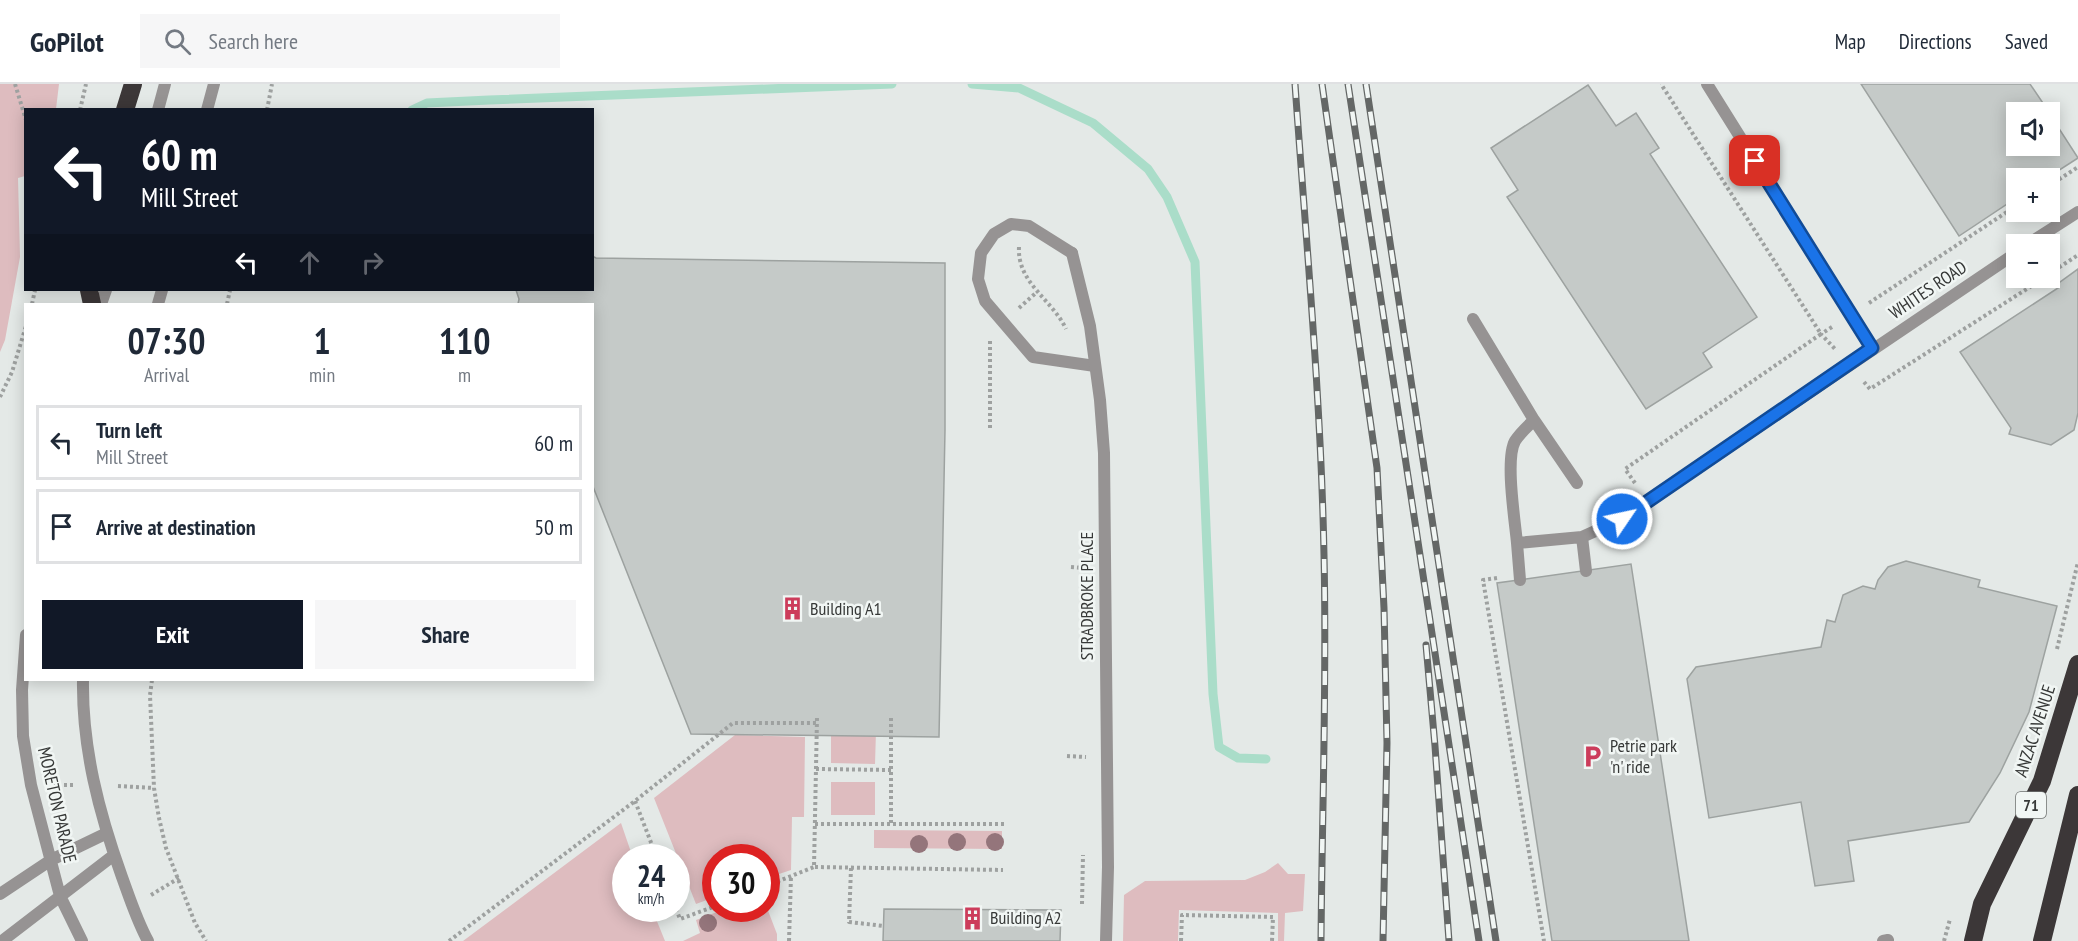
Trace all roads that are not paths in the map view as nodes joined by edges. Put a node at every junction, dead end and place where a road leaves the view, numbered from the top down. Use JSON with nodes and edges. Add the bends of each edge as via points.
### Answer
{"nodes":[{"id":1,"x":133,"y":84,"type":"edge"},
{"id":2,"x":165,"y":84,"type":"edge"},
{"id":3,"x":214,"y":84,"type":"edge"},
{"id":4,"x":1707,"y":84,"type":"edge"},
{"id":5,"x":126,"y":108,"type":"edge"},
{"id":6,"x":159,"y":108,"type":"edge"},
{"id":7,"x":208,"y":108,"type":"edge"},
{"id":8,"x":2078,"y":212,"type":"edge"},
{"id":9,"x":2044,"y":234,"type":"edge"},
{"id":10,"x":2006,"y":260,"type":"edge"},
{"id":11,"x":1473,"y":319,"type":"dead end"},
{"id":12,"x":1872,"y":348,"type":"junction"},
{"id":13,"x":1095,"y":366,"type":"junction"},
{"id":14,"x":1534,"y":420,"type":"junction"},
{"id":15,"x":1577,"y":483,"type":"dead end"},
{"id":16,"x":1582,"y":537,"type":"junction"},
{"id":17,"x":1517,"y":543,"type":"junction"},
{"id":18,"x":1586,"y":571,"type":"dead end"},
{"id":19,"x":1520,"y":578,"type":"road end"},
{"id":20,"x":24,"y":662,"type":"edge"},
{"id":21,"x":2078,"y":664,"type":"edge"},
{"id":22,"x":83,"y":681,"type":"edge"},
{"id":23,"x":2078,"y":795,"type":"edge"},
{"id":24,"x":106,"y":833,"type":"junction"},
{"id":25,"x":114,"y":855,"type":"junction"},
{"id":26,"x":51,"y":860,"type":"junction"},
{"id":27,"x":0,"y":894,"type":"edge"},
{"id":28,"x":60,"y":896,"type":"junction"},
{"id":29,"x":2,"y":941,"type":"edge"},
{"id":30,"x":82,"y":941,"type":"edge"},
{"id":31,"x":148,"y":941,"type":"edge"},
{"id":32,"x":1106,"y":941,"type":"edge"},
{"id":33,"x":1973,"y":941,"type":"edge"},
{"id":34,"x":2042,"y":941,"type":"edge"}],
"edges":[{"from":1,"to":5,"type":"highway"},
{"from":2,"to":6,"type":"street"},
{"from":3,"to":7,"type":"street"},
{"from":4,"to":12,"type":"street"},
{"from":8,"to":9,"type":"street"},
{"from":10,"to":12,"type":"street","name":"WHITES ROAD"},
{"from":11,"to":14,"type":"street"},
{"from":12,"to":16,"type":"street","name":"WHITES ROAD","via":[[1622,519]]},
{"from":13,"to":13,"type":"street","name":"STRADBROKE PLACE","via":[[1090,326],[1072,254],[1029,226],[1011,224],[994,234],[981,253],[978,279],[985,301],[1033,357]]},
{"from":13,"to":32,"type":"street","name":"STRADBROKE PLACE","via":[[1104,453]]},
{"from":14,"to":15,"type":"street"},
{"from":14,"to":17,"type":"street","via":[[1512,450]]},
{"from":16,"to":17,"type":"street","name":"WHITES ROAD"},
{"from":16,"to":18,"type":"street"},
{"from":17,"to":19,"type":"street"},
{"from":20,"to":26,"type":"street","name":"MORETON PARADE","via":[[23,736]]},
{"from":21,"to":33,"type":"highway","name":"ANZAC AVENUE","number":"71","via":[[2042,781],[1982,904]]},
{"from":22,"to":24,"type":"street","via":[[89,762]]},
{"from":23,"to":34,"type":"highway","number":"71"},
{"from":24,"to":25,"type":"street"},
{"from":24,"to":26,"type":"street"},
{"from":25,"to":28,"type":"street"},
{"from":25,"to":31,"type":"street"},
{"from":26,"to":27,"type":"street"},
{"from":26,"to":28,"type":"street","name":"MORETON PARADE"},
{"from":28,"to":29,"type":"street"},
{"from":28,"to":30,"type":"street","name":"MORETON PARADE"}]}
